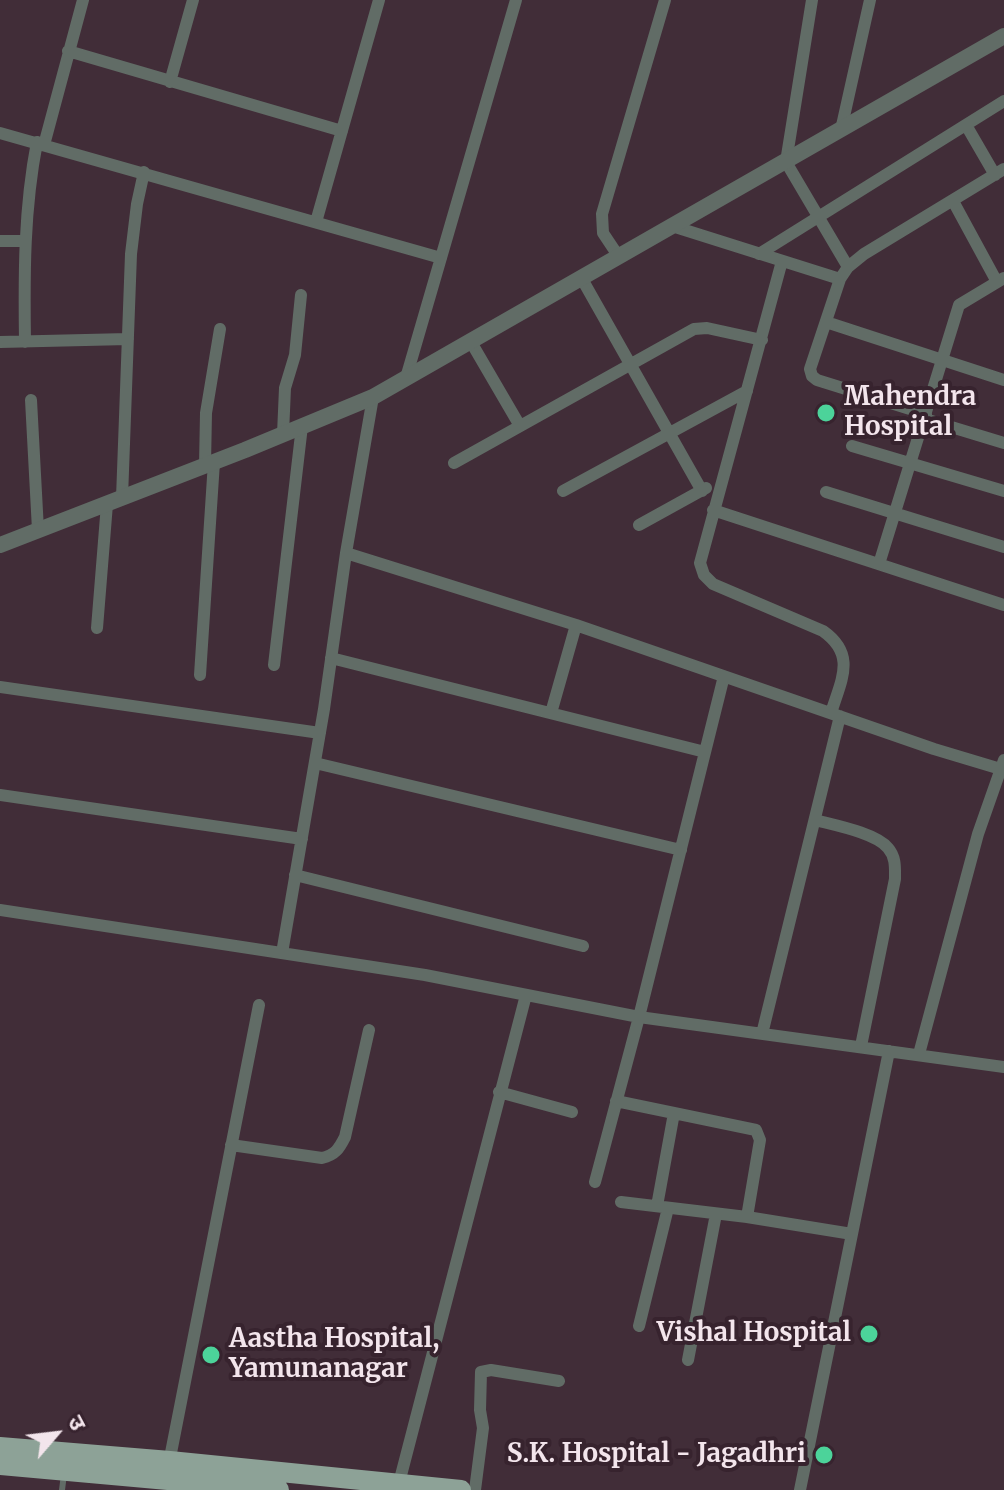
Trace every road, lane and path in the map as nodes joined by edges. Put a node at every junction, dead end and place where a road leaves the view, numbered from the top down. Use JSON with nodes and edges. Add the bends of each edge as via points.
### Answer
{"nodes":[{"id":1,"x":83,"y":0,"type":"edge"},
{"id":2,"x":193,"y":0,"type":"edge"},
{"id":3,"x":379,"y":0,"type":"edge"},
{"id":4,"x":516,"y":0,"type":"edge"},
{"id":5,"x":665,"y":0,"type":"edge"},
{"id":6,"x":812,"y":0,"type":"edge"},
{"id":7,"x":870,"y":0,"type":"edge"},
{"id":8,"x":1004,"y":36,"type":"edge"},
{"id":9,"x":68,"y":51,"type":"junction"},
{"id":10,"x":170,"y":82,"type":"junction"},
{"id":11,"x":1004,"y":101,"type":"edge"},
{"id":12,"x":966,"y":125,"type":"junction"},
{"id":13,"x":841,"y":130,"type":"junction"},
{"id":14,"x":342,"y":131,"type":"junction"},
{"id":15,"x":0,"y":133,"type":"edge"},
{"id":16,"x":41,"y":143,"type":"junction"},
{"id":17,"x":786,"y":162,"type":"junction"},
{"id":18,"x":144,"y":172,"type":"junction"},
{"id":19,"x":1000,"y":172,"type":"edge"},
{"id":20,"x":953,"y":201,"type":"junction"},
{"id":21,"x":819,"y":218,"type":"junction"},
{"id":22,"x":316,"y":222,"type":"junction"},
{"id":23,"x":672,"y":226,"type":"junction"},
{"id":24,"x":0,"y":241,"type":"edge"},
{"id":25,"x":24,"y":241,"type":"junction"},
{"id":26,"x":759,"y":254,"type":"junction"},
{"id":27,"x":619,"y":257,"type":"junction"},
{"id":28,"x":441,"y":258,"type":"junction"},
{"id":29,"x":782,"y":261,"type":"junction"},
{"id":30,"x":848,"y":267,"type":"junction"},
{"id":31,"x":582,"y":279,"type":"junction"},
{"id":32,"x":840,"y":279,"type":"junction"},
{"id":33,"x":1000,"y":280,"type":"edge"},
{"id":34,"x":301,"y":295,"type":"dead end"},
{"id":35,"x":826,"y":322,"type":"junction"},
{"id":36,"x":220,"y":329,"type":"dead end"},
{"id":37,"x":128,"y":339,"type":"junction"},
{"id":38,"x":762,"y":340,"type":"junction"},
{"id":39,"x":0,"y":342,"type":"edge"},
{"id":40,"x":25,"y":342,"type":"junction"},
{"id":41,"x":471,"y":342,"type":"junction"},
{"id":42,"x":942,"y":361,"type":"junction"},
{"id":43,"x":631,"y":363,"type":"junction"},
{"id":44,"x":406,"y":378,"type":"junction"},
{"id":45,"x":1004,"y":380,"type":"edge"},
{"id":46,"x":747,"y":391,"type":"junction"},
{"id":47,"x":373,"y":397,"type":"junction"},
{"id":48,"x":31,"y":400,"type":"dead end"},
{"id":49,"x":925,"y":417,"type":"junction"},
{"id":50,"x":302,"y":426,"type":"junction"},
{"id":51,"x":520,"y":426,"type":"junction"},
{"id":52,"x":671,"y":433,"type":"junction"},
{"id":53,"x":283,"y":434,"type":"junction"},
{"id":54,"x":1004,"y":443,"type":"edge"},
{"id":55,"x":852,"y":446,"type":"dead end"},
{"id":56,"x":454,"y":463,"type":"dead end"},
{"id":57,"x":210,"y":464,"type":"junction"},
{"id":58,"x":911,"y":464,"type":"junction"},
{"id":59,"x":723,"y":478,"type":"junction"},
{"id":60,"x":563,"y":491,"type":"dead end"},
{"id":61,"x":702,"y":491,"type":"junction"},
{"id":62,"x":1004,"y":491,"type":"edge"},
{"id":63,"x":826,"y":492,"type":"dead end"},
{"id":64,"x":114,"y":501,"type":"junction"},
{"id":65,"x":713,"y":510,"type":"junction"},
{"id":66,"x":897,"y":513,"type":"junction"},
{"id":67,"x":639,"y":525,"type":"dead end"},
{"id":68,"x":38,"y":530,"type":"junction"},
{"id":69,"x":0,"y":545,"type":"edge"},
{"id":70,"x":1004,"y":547,"type":"edge"},
{"id":71,"x":346,"y":553,"type":"junction"},
{"id":72,"x":879,"y":564,"type":"junction"},
{"id":73,"x":1004,"y":605,"type":"edge"},
{"id":74,"x":576,"y":625,"type":"junction"},
{"id":75,"x":97,"y":628,"type":"dead end"},
{"id":76,"x":331,"y":658,"type":"junction"},
{"id":77,"x":274,"y":665,"type":"dead end"},
{"id":78,"x":200,"y":675,"type":"dead end"},
{"id":79,"x":724,"y":676,"type":"junction"},
{"id":80,"x":0,"y":687,"type":"edge"},
{"id":81,"x":551,"y":713,"type":"junction"},
{"id":82,"x":836,"y":714,"type":"junction"},
{"id":83,"x":320,"y":733,"type":"junction"},
{"id":84,"x":705,"y":752,"type":"junction"},
{"id":85,"x":315,"y":763,"type":"junction"},
{"id":86,"x":1003,"y":766,"type":"edge"},
{"id":87,"x":0,"y":795,"type":"edge"},
{"id":88,"x":815,"y":820,"type":"junction"},
{"id":89,"x":302,"y":839,"type":"junction"},
{"id":90,"x":681,"y":850,"type":"junction"},
{"id":91,"x":295,"y":875,"type":"junction"},
{"id":92,"x":0,"y":910,"type":"edge"},
{"id":93,"x":583,"y":946,"type":"dead end"},
{"id":94,"x":282,"y":953,"type":"junction"},
{"id":95,"x":526,"y":995,"type":"junction"},
{"id":96,"x":259,"y":1005,"type":"dead end"},
{"id":97,"x":639,"y":1017,"type":"junction"},
{"id":98,"x":369,"y":1030,"type":"dead end"},
{"id":99,"x":762,"y":1034,"type":"junction"},
{"id":100,"x":861,"y":1046,"type":"junction"},
{"id":101,"x":889,"y":1051,"type":"junction"},
{"id":102,"x":919,"y":1054,"type":"junction"},
{"id":103,"x":1004,"y":1067,"type":"edge"},
{"id":104,"x":499,"y":1092,"type":"junction"},
{"id":105,"x":616,"y":1101,"type":"junction"},
{"id":106,"x":572,"y":1112,"type":"dead end"},
{"id":107,"x":674,"y":1113,"type":"junction"},
{"id":108,"x":231,"y":1145,"type":"junction"},
{"id":109,"x":595,"y":1182,"type":"dead end"},
{"id":110,"x":621,"y":1202,"type":"dead end"},
{"id":111,"x":662,"y":1207,"type":"junction"},
{"id":112,"x":716,"y":1214,"type":"junction"},
{"id":113,"x":747,"y":1217,"type":"junction"},
{"id":114,"x":852,"y":1234,"type":"junction"},
{"id":115,"x":639,"y":1326,"type":"dead end"},
{"id":116,"x":688,"y":1360,"type":"dead end"},
{"id":117,"x":559,"y":1381,"type":"dead end"},
{"id":118,"x":0,"y":1447,"type":"edge"},
{"id":119,"x":0,"y":1465,"type":"edge"},
{"id":120,"x":168,"y":1470,"type":"junction"},
{"id":121,"x":63,"y":1480,"type":"edge"},
{"id":122,"x":139,"y":1483,"type":"edge"},
{"id":123,"x":399,"y":1483,"type":"junction"},
{"id":124,"x":279,"y":1490,"type":"edge"},
{"id":125,"x":461,"y":1490,"type":"edge"},
{"id":126,"x":475,"y":1490,"type":"edge"},
{"id":127,"x":800,"y":1490,"type":"edge"}],
"edges":[{"from":1,"to":9,"type":"street"},
{"from":2,"to":10,"type":"street"},
{"from":3,"to":14,"type":"street"},
{"from":4,"to":28,"type":"street"},
{"from":5,"to":27,"type":"street","via":[[602,214],[603,233]]},
{"from":6,"to":17,"type":"street"},
{"from":7,"to":13,"type":"street"},
{"from":8,"to":13,"type":"street"},
{"from":9,"to":10,"type":"street"},
{"from":9,"to":16,"type":"street"},
{"from":10,"to":14,"type":"street"},
{"from":11,"to":12,"type":"street"},
{"from":12,"to":19,"type":"street"},
{"from":12,"to":21,"type":"street"},
{"from":13,"to":17,"type":"street"},
{"from":14,"to":22,"type":"street"},
{"from":15,"to":16,"type":"street"},
{"from":16,"to":18,"type":"street"},
{"from":16,"to":25,"type":"street","via":[[30,178]]},
{"from":17,"to":21,"type":"street"},
{"from":17,"to":23,"type":"street"},
{"from":18,"to":22,"type":"street"},
{"from":18,"to":37,"type":"street","via":[[131,254]]},
{"from":19,"to":20,"type":"street"},
{"from":20,"to":30,"type":"street"},
{"from":20,"to":33,"type":"street"},
{"from":21,"to":26,"type":"street"},
{"from":21,"to":30,"type":"street"},
{"from":22,"to":28,"type":"street"},
{"from":23,"to":26,"type":"street"},
{"from":23,"to":27,"type":"street"},
{"from":24,"to":25,"type":"street"},
{"from":25,"to":40,"type":"street"},
{"from":26,"to":29,"type":"street"},
{"from":27,"to":31,"type":"street"},
{"from":28,"to":44,"type":"street"},
{"from":29,"to":32,"type":"street"},
{"from":29,"to":38,"type":"street"},
{"from":30,"to":32,"type":"street"},
{"from":31,"to":41,"type":"street"},
{"from":31,"to":43,"type":"street"},
{"from":32,"to":35,"type":"street"},
{"from":33,"to":42,"type":"street","via":[[959,305]]},
{"from":34,"to":53,"type":"street"},
{"from":35,"to":42,"type":"street"},
{"from":35,"to":49,"type":"street","via":[[812,376]]},
{"from":36,"to":57,"type":"street","via":[[206,413]]},
{"from":37,"to":40,"type":"street"},
{"from":37,"to":64,"type":"street"},
{"from":38,"to":43,"type":"street","via":[[694,329]]},
{"from":38,"to":46,"type":"street"},
{"from":39,"to":40,"type":"street"},
{"from":41,"to":44,"type":"street"},
{"from":41,"to":51,"type":"street"},
{"from":42,"to":45,"type":"street"},
{"from":42,"to":49,"type":"street"},
{"from":43,"to":51,"type":"street"},
{"from":43,"to":52,"type":"street"},
{"from":44,"to":47,"type":"street"},
{"from":46,"to":52,"type":"street"},
{"from":46,"to":59,"type":"street"},
{"from":47,"to":50,"type":"street"},
{"from":47,"to":71,"type":"street"},
{"from":48,"to":68,"type":"street"},
{"from":49,"to":54,"type":"street"},
{"from":49,"to":58,"type":"street"},
{"from":50,"to":53,"type":"street"},
{"from":50,"to":77,"type":"street"},
{"from":51,"to":56,"type":"street"},
{"from":52,"to":60,"type":"street"},
{"from":52,"to":61,"type":"street"},
{"from":53,"to":57,"type":"street"},
{"from":55,"to":58,"type":"street"},
{"from":57,"to":64,"type":"street"},
{"from":57,"to":78,"type":"street"},
{"from":58,"to":62,"type":"street"},
{"from":58,"to":66,"type":"street"},
{"from":59,"to":61,"type":"street"},
{"from":59,"to":65,"type":"street"},
{"from":61,"to":67,"type":"street"},
{"from":63,"to":66,"type":"street"},
{"from":64,"to":68,"type":"street"},
{"from":64,"to":75,"type":"street"},
{"from":65,"to":72,"type":"street"},
{"from":65,"to":82,"type":"street","via":[[700,563],[704,575],[713,584],[836,640],[845,666]]},
{"from":66,"to":70,"type":"street"},
{"from":66,"to":72,"type":"street"},
{"from":68,"to":69,"type":"street"},
{"from":71,"to":74,"type":"street"},
{"from":71,"to":76,"type":"street"},
{"from":72,"to":73,"type":"street"},
{"from":74,"to":79,"type":"street"},
{"from":74,"to":81,"type":"street"},
{"from":76,"to":81,"type":"street"},
{"from":76,"to":83,"type":"street"},
{"from":79,"to":82,"type":"street"},
{"from":79,"to":84,"type":"street"},
{"from":80,"to":83,"type":"street"},
{"from":81,"to":84,"type":"street"},
{"from":82,"to":86,"type":"street","via":[[934,749]]},
{"from":82,"to":88,"type":"street"},
{"from":83,"to":85,"type":"street"},
{"from":84,"to":90,"type":"street"},
{"from":85,"to":89,"type":"street"},
{"from":85,"to":90,"type":"street"},
{"from":86,"to":102,"type":"street","via":[[978,834]]},
{"from":87,"to":89,"type":"street"},
{"from":88,"to":99,"type":"street"},
{"from":88,"to":100,"type":"street","via":[[878,840],[895,862]]},
{"from":89,"to":91,"type":"street"},
{"from":90,"to":97,"type":"street"},
{"from":91,"to":93,"type":"street"},
{"from":91,"to":94,"type":"street"},
{"from":92,"to":94,"type":"street"},
{"from":94,"to":95,"type":"street"},
{"from":95,"to":97,"type":"street"},
{"from":95,"to":104,"type":"street"},
{"from":96,"to":108,"type":"street"},
{"from":97,"to":99,"type":"street"},
{"from":97,"to":105,"type":"street"},
{"from":98,"to":108,"type":"street","via":[[345,1137],[332,1155]]},
{"from":99,"to":100,"type":"street"},
{"from":100,"to":101,"type":"street"},
{"from":101,"to":102,"type":"street"},
{"from":101,"to":114,"type":"street"},
{"from":102,"to":103,"type":"street"},
{"from":104,"to":106,"type":"street"},
{"from":104,"to":123,"type":"street"},
{"from":105,"to":107,"type":"street"},
{"from":105,"to":109,"type":"street"},
{"from":107,"to":111,"type":"street"},
{"from":107,"to":113,"type":"street","via":[[759,1134]]},
{"from":108,"to":120,"type":"street"},
{"from":110,"to":111,"type":"street"},
{"from":111,"to":112,"type":"street"},
{"from":111,"to":115,"type":"street"},
{"from":112,"to":113,"type":"street"},
{"from":112,"to":116,"type":"street"},
{"from":113,"to":114,"type":"street"},
{"from":114,"to":127,"type":"street"},
{"from":117,"to":126,"type":"street","via":[[481,1372],[483,1428]]},
{"from":118,"to":120,"type":"main road"},
{"from":119,"to":121,"type":"main road"},
{"from":120,"to":122,"type":"main road"},
{"from":120,"to":123,"type":"main road"},
{"from":120,"to":124,"type":"main road"},
{"from":121,"to":122,"type":"main road"},
{"from":123,"to":125,"type":"main road"}]}
